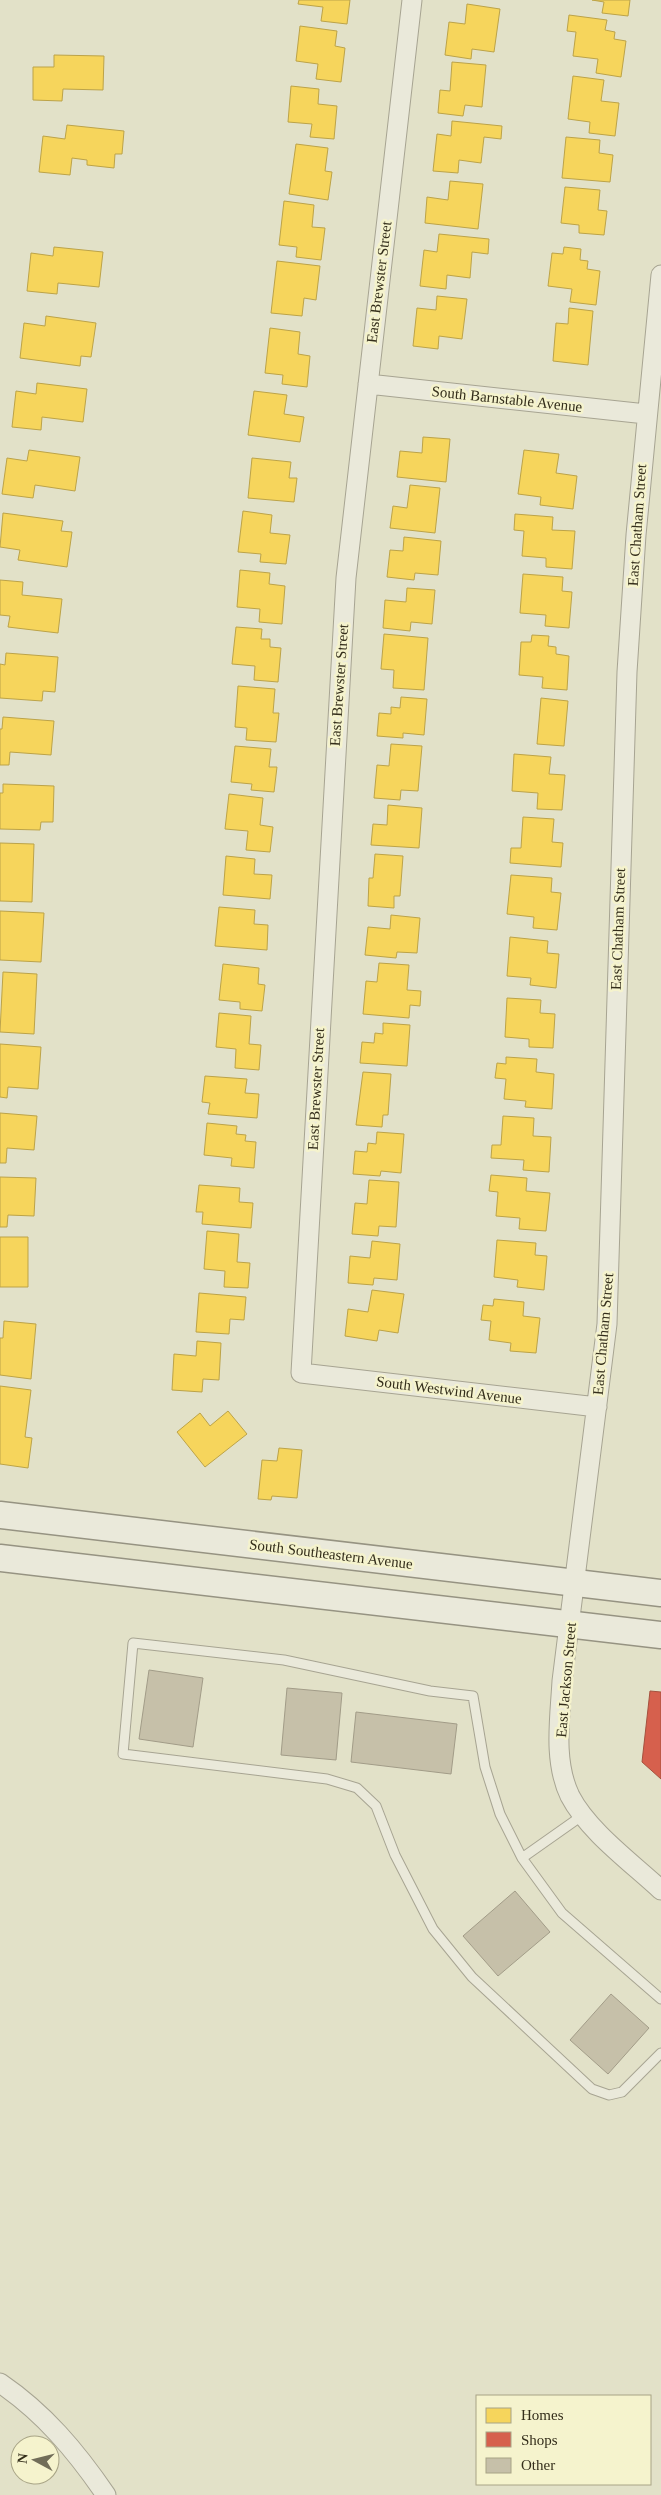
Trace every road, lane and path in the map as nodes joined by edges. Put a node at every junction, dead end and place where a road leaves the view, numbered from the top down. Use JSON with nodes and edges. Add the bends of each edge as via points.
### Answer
{"nodes":[{"id":1,"x":412,"y":0,"type":"edge"},
{"id":2,"x":661,"y":275,"type":"edge"},
{"id":3,"x":368,"y":384,"type":"junction"},
{"id":4,"x":646,"y":414,"type":"junction"},
{"id":5,"x":301,"y":1373,"type":"joint"},
{"id":6,"x":597,"y":1407,"type":"junction"},
{"id":7,"x":0,"y":1515,"type":"edge"},
{"id":8,"x":0,"y":1558,"type":"edge"},
{"id":9,"x":576,"y":1583,"type":"junction"},
{"id":10,"x":661,"y":1593,"type":"edge"},
{"id":11,"x":570,"y":1624,"type":"junction"},
{"id":12,"x":661,"y":1635,"type":"edge"},
{"id":13,"x":583,"y":1815,"type":"junction"},
{"id":14,"x":522,"y":1858,"type":"junction"},
{"id":15,"x":661,"y":1890,"type":"edge"},
{"id":16,"x":661,"y":1999,"type":"edge"},
{"id":17,"x":661,"y":2053,"type":"edge"},
{"id":18,"x":0,"y":2383,"type":"edge"},
{"id":19,"x":106,"y":2495,"type":"edge"}],
"edges":[{"from":1,"to":3,"type":"street","name":"East Brewster Street"},
{"from":2,"to":4,"type":"street","name":"East Chatham Street"},
{"from":3,"to":4,"type":"street","name":"South Barnstable Avenue"},
{"from":3,"to":5,"type":"street","name":"East Brewster Street","via":[[346,578]]},
{"from":4,"to":6,"type":"street","name":"East Chatham Street","via":[[627,672],[609,1283]]},
{"from":5,"to":6,"type":"street","name":"South Westwind Avenue"},
{"from":6,"to":9,"type":"street","name":"East Chatham Street"},
{"from":7,"to":9,"type":"main road","name":"South Southeastern Avenue"},
{"from":8,"to":11,"type":"main road"},
{"from":9,"to":10,"type":"main road","name":"South Southeastern Avenue"},
{"from":9,"to":11,"type":"street","name":"East Jackson Street"},
{"from":11,"to":12,"type":"main road"},
{"from":11,"to":13,"type":"street","name":"East Jackson Street","via":[[559,1738],[562,1770],[570,1795]]},
{"from":13,"to":14,"type":"lane"},
{"from":13,"to":15,"type":"street","name":"East Jackson Street"},
{"from":14,"to":16,"type":"lane","via":[[562,1913]]},
{"from":14,"to":17,"type":"lane","via":[[500,1814],[485,1767],[473,1696],[430,1692],[284,1660],[133,1643],[123,1754],[327,1779],[357,1788],[376,1806],[395,1855],[433,1929],[472,1977],[592,2089],[609,2095],[622,2092]]},
{"from":18,"to":19,"type":"street","via":[[27,2402],[66,2441]]}]}
